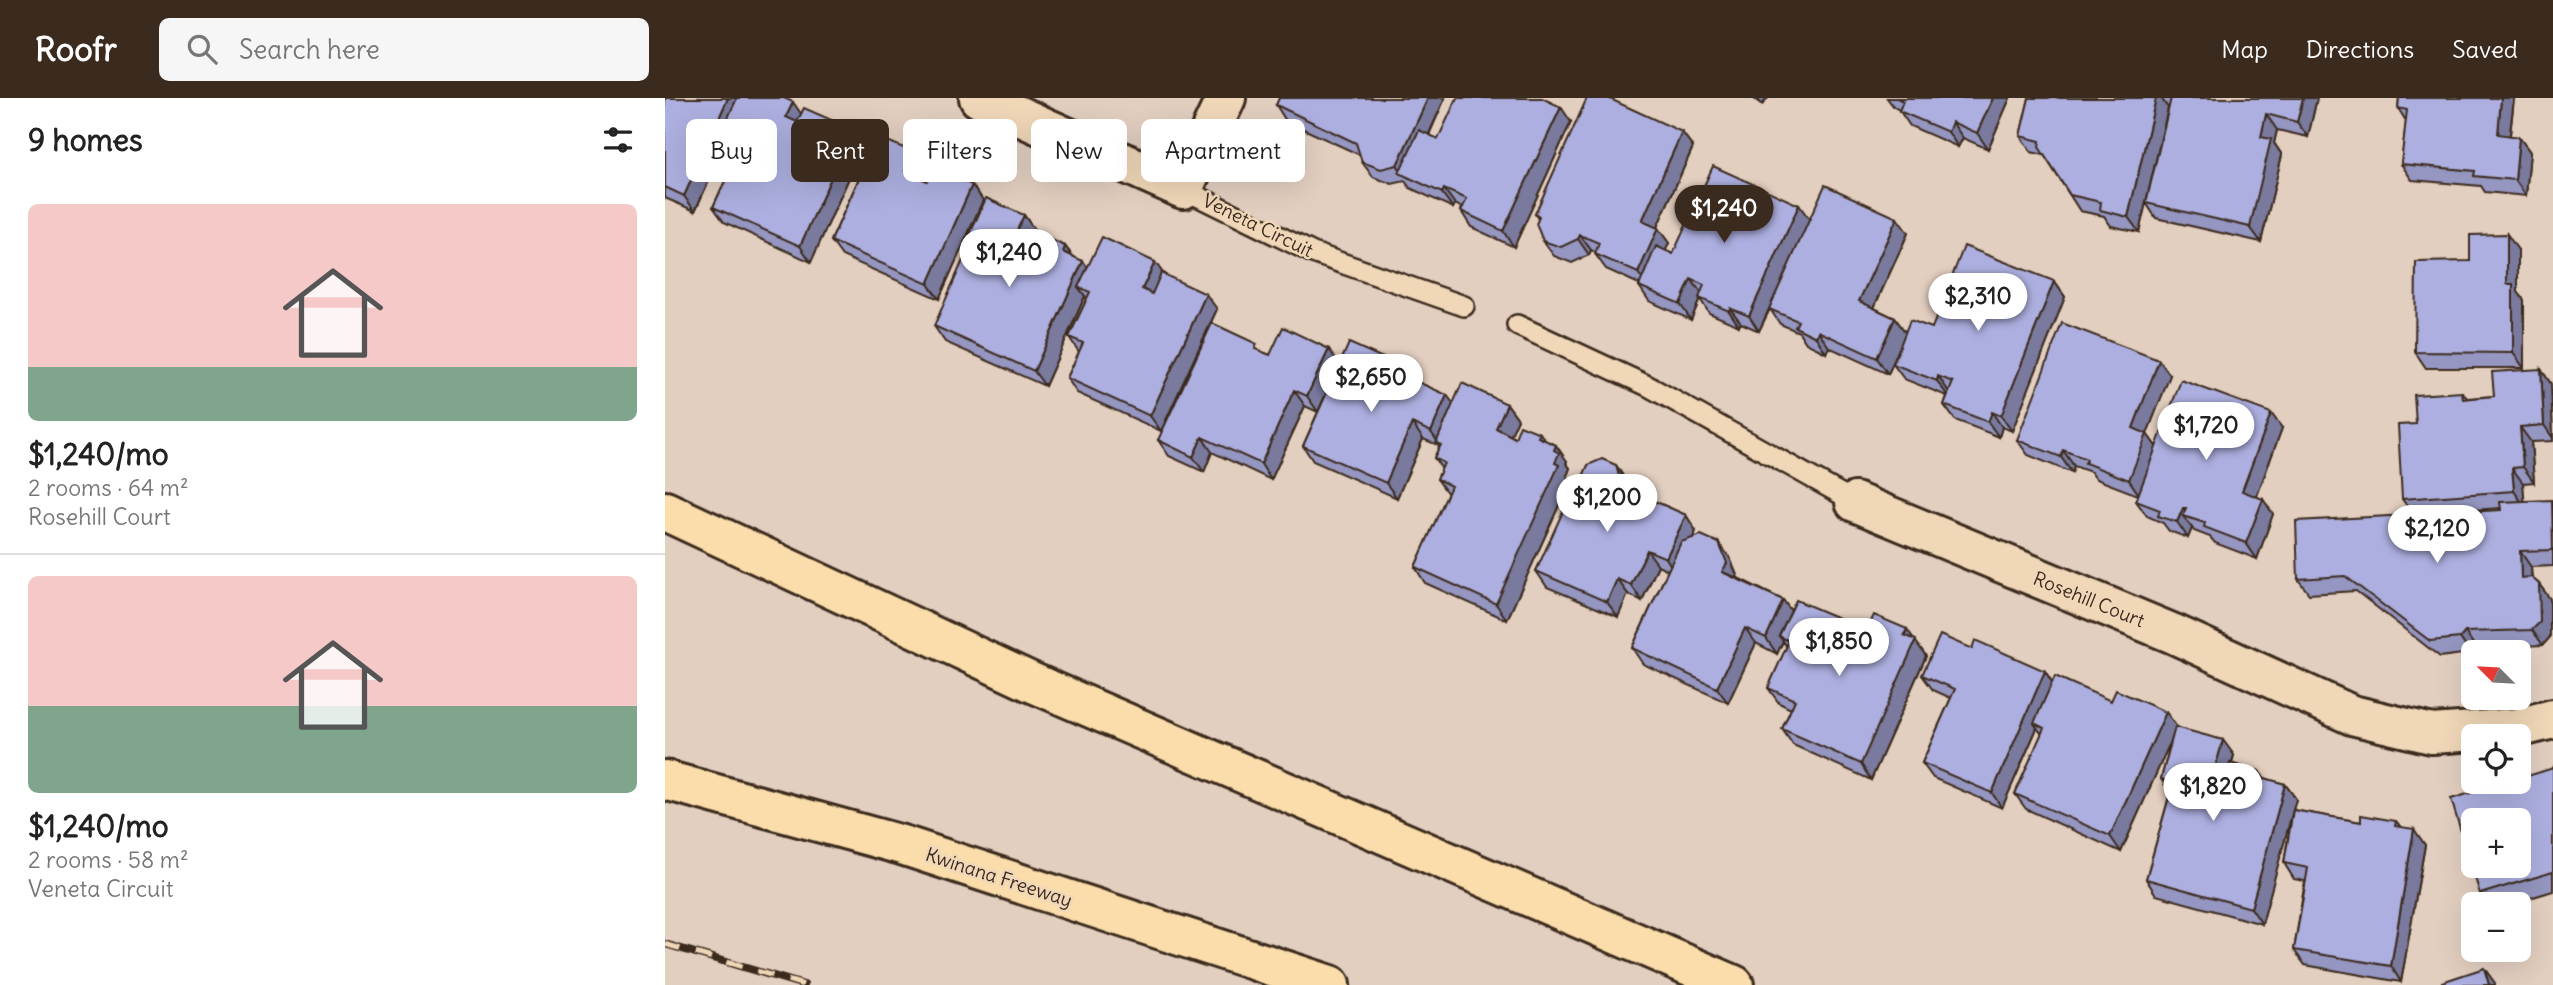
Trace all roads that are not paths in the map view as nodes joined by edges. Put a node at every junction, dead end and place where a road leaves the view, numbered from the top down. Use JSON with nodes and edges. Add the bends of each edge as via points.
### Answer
{"nodes":[{"id":1,"x":979,"y":98,"type":"edge"},
{"id":2,"x":1226,"y":98,"type":"edge"},
{"id":3,"x":1183,"y":189,"type":"junction"},
{"id":4,"x":1464,"y":306,"type":"dead end"},
{"id":5,"x":1517,"y":325,"type":"dead end"},
{"id":6,"x":1855,"y":502,"type":"joint"},
{"id":7,"x":665,"y":511,"type":"edge"},
{"id":8,"x":2553,"y":719,"type":"edge"},
{"id":9,"x":665,"y":780,"type":"edge"},
{"id":10,"x":1330,"y":985,"type":"edge"},
{"id":11,"x":1734,"y":985,"type":"edge"}],
"edges":[{"from":1,"to":3,"type":"street","name":"Veneta Circuit"},
{"from":2,"to":3,"type":"street"},
{"from":3,"to":4,"type":"lane","name":"Veneta Circuit","via":[[1313,253]]},
{"from":5,"to":6,"type":"lane","name":"Rosehill Court","via":[[1648,386]]},
{"from":6,"to":8,"type":"street","name":"Rosehill Court","via":[[2174,634],[2352,715],[2432,733],[2517,728]]},
{"from":7,"to":11,"type":"highway","via":[[1031,682]]},
{"from":9,"to":10,"type":"highway","name":"Kwinana Freeway","via":[[902,845]]}]}
